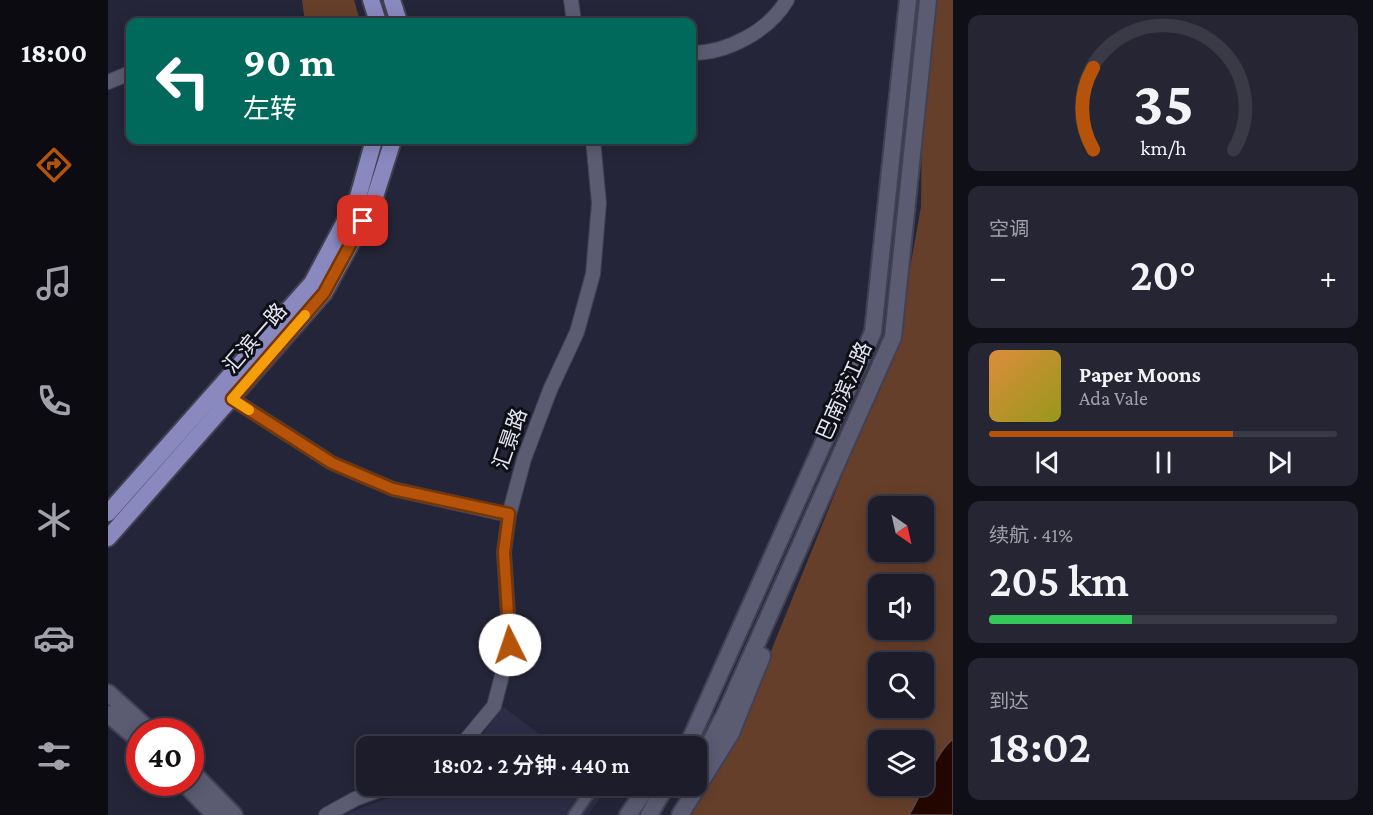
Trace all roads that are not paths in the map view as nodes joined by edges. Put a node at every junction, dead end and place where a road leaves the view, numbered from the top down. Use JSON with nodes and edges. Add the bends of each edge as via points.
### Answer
{"nodes":[{"id":1,"x":371,"y":0,"type":"edge"},
{"id":2,"x":392,"y":0,"type":"edge"},
{"id":3,"x":571,"y":0,"type":"edge"},
{"id":4,"x":787,"y":0,"type":"edge"},
{"id":5,"x":908,"y":0,"type":"edge"},
{"id":6,"x":928,"y":0,"type":"edge"},
{"id":7,"x":377,"y":18,"type":"edge"},
{"id":8,"x":398,"y":18,"type":"edge"},
{"id":9,"x":573,"y":18,"type":"edge"},
{"id":10,"x":696,"y":53,"type":"edge"},
{"id":11,"x":126,"y":75,"type":"edge"},
{"id":12,"x":108,"y":82,"type":"edge"},
{"id":13,"x":373,"y":144,"type":"edge"},
{"id":14,"x":392,"y":144,"type":"edge"},
{"id":15,"x":593,"y":144,"type":"edge"},
{"id":16,"x":232,"y":399,"type":"junction"},
{"id":17,"x":108,"y":513,"type":"edge"},
{"id":18,"x":509,"y":514,"type":"junction"},
{"id":19,"x":108,"y":538,"type":"edge"},
{"id":20,"x":758,"y":639,"type":"junction"},
{"id":21,"x":108,"y":693,"type":"edge"},
{"id":22,"x":703,"y":712,"type":"junction"},
{"id":23,"x":108,"y":714,"type":"edge"},
{"id":24,"x":136,"y":718,"type":"edge"},
{"id":25,"x":126,"y":729,"type":"edge"},
{"id":26,"x":469,"y":736,"type":"edge"},
{"id":27,"x":684,"y":736,"type":"edge"},
{"id":28,"x":692,"y":736,"type":"edge"},
{"id":29,"x":707,"y":748,"type":"edge"},
{"id":30,"x":204,"y":784,"type":"edge"},
{"id":31,"x":197,"y":796,"type":"edge"},
{"id":32,"x":363,"y":796,"type":"edge"},
{"id":33,"x":587,"y":796,"type":"edge"},
{"id":34,"x":641,"y":796,"type":"edge"},
{"id":35,"x":660,"y":796,"type":"edge"},
{"id":36,"x":683,"y":796,"type":"edge"},
{"id":37,"x":215,"y":815,"type":"edge"},
{"id":38,"x":234,"y":815,"type":"edge"},
{"id":39,"x":326,"y":815,"type":"edge"},
{"id":40,"x":574,"y":815,"type":"edge"},
{"id":41,"x":628,"y":815,"type":"edge"},
{"id":42,"x":649,"y":815,"type":"edge"},
{"id":43,"x":673,"y":815,"type":"edge"},
{"id":44,"x":680,"y":815,"type":"edge"}],
"edges":[{"from":1,"to":7,"type":"main road"},
{"from":2,"to":8,"type":"main road"},
{"from":3,"to":9,"type":"street"},
{"from":4,"to":10,"type":"street","via":[[757,32],[731,45]]},
{"from":5,"to":22,"type":"main road","name":"巴南滨江路","via":[[873,332]]},
{"from":6,"to":20,"type":"main road","name":"巴南滨江路","via":[[893,338]]},
{"from":11,"to":12,"type":"street"},
{"from":13,"to":17,"type":"main road","name":"汇滨一路","via":[[358,198],[312,283]]},
{"from":14,"to":16,"type":"main road","name":"汇滨一路","via":[[373,203],[324,293]]},
{"from":15,"to":18,"type":"street","name":"汇景路","via":[[599,203],[593,274],[577,332],[524,459]]},
{"from":16,"to":18,"type":"street","via":[[332,463],[393,489]]},
{"from":16,"to":19,"type":"main road","name":"汇滨一路"},
{"from":18,"to":26,"type":"street","name":"汇景路","via":[[504,552],[510,645],[494,706]]},
{"from":20,"to":29,"type":"main road","name":"巴南滨江路"},
{"from":20,"to":44,"type":"main road","via":[[762,658],[731,733]]},
{"from":21,"to":24,"type":"main road"},
{"from":22,"to":27,"type":"main road"},
{"from":22,"to":28,"type":"main road","name":"巴南滨江路"},
{"from":23,"to":25,"type":"main road"},
{"from":30,"to":38,"type":"main road"},
{"from":31,"to":37,"type":"main road"},
{"from":32,"to":39,"type":"street"},
{"from":33,"to":40,"type":"street"},
{"from":34,"to":41,"type":"main road"},
{"from":35,"to":42,"type":"main road"},
{"from":36,"to":43,"type":"main road"}]}
